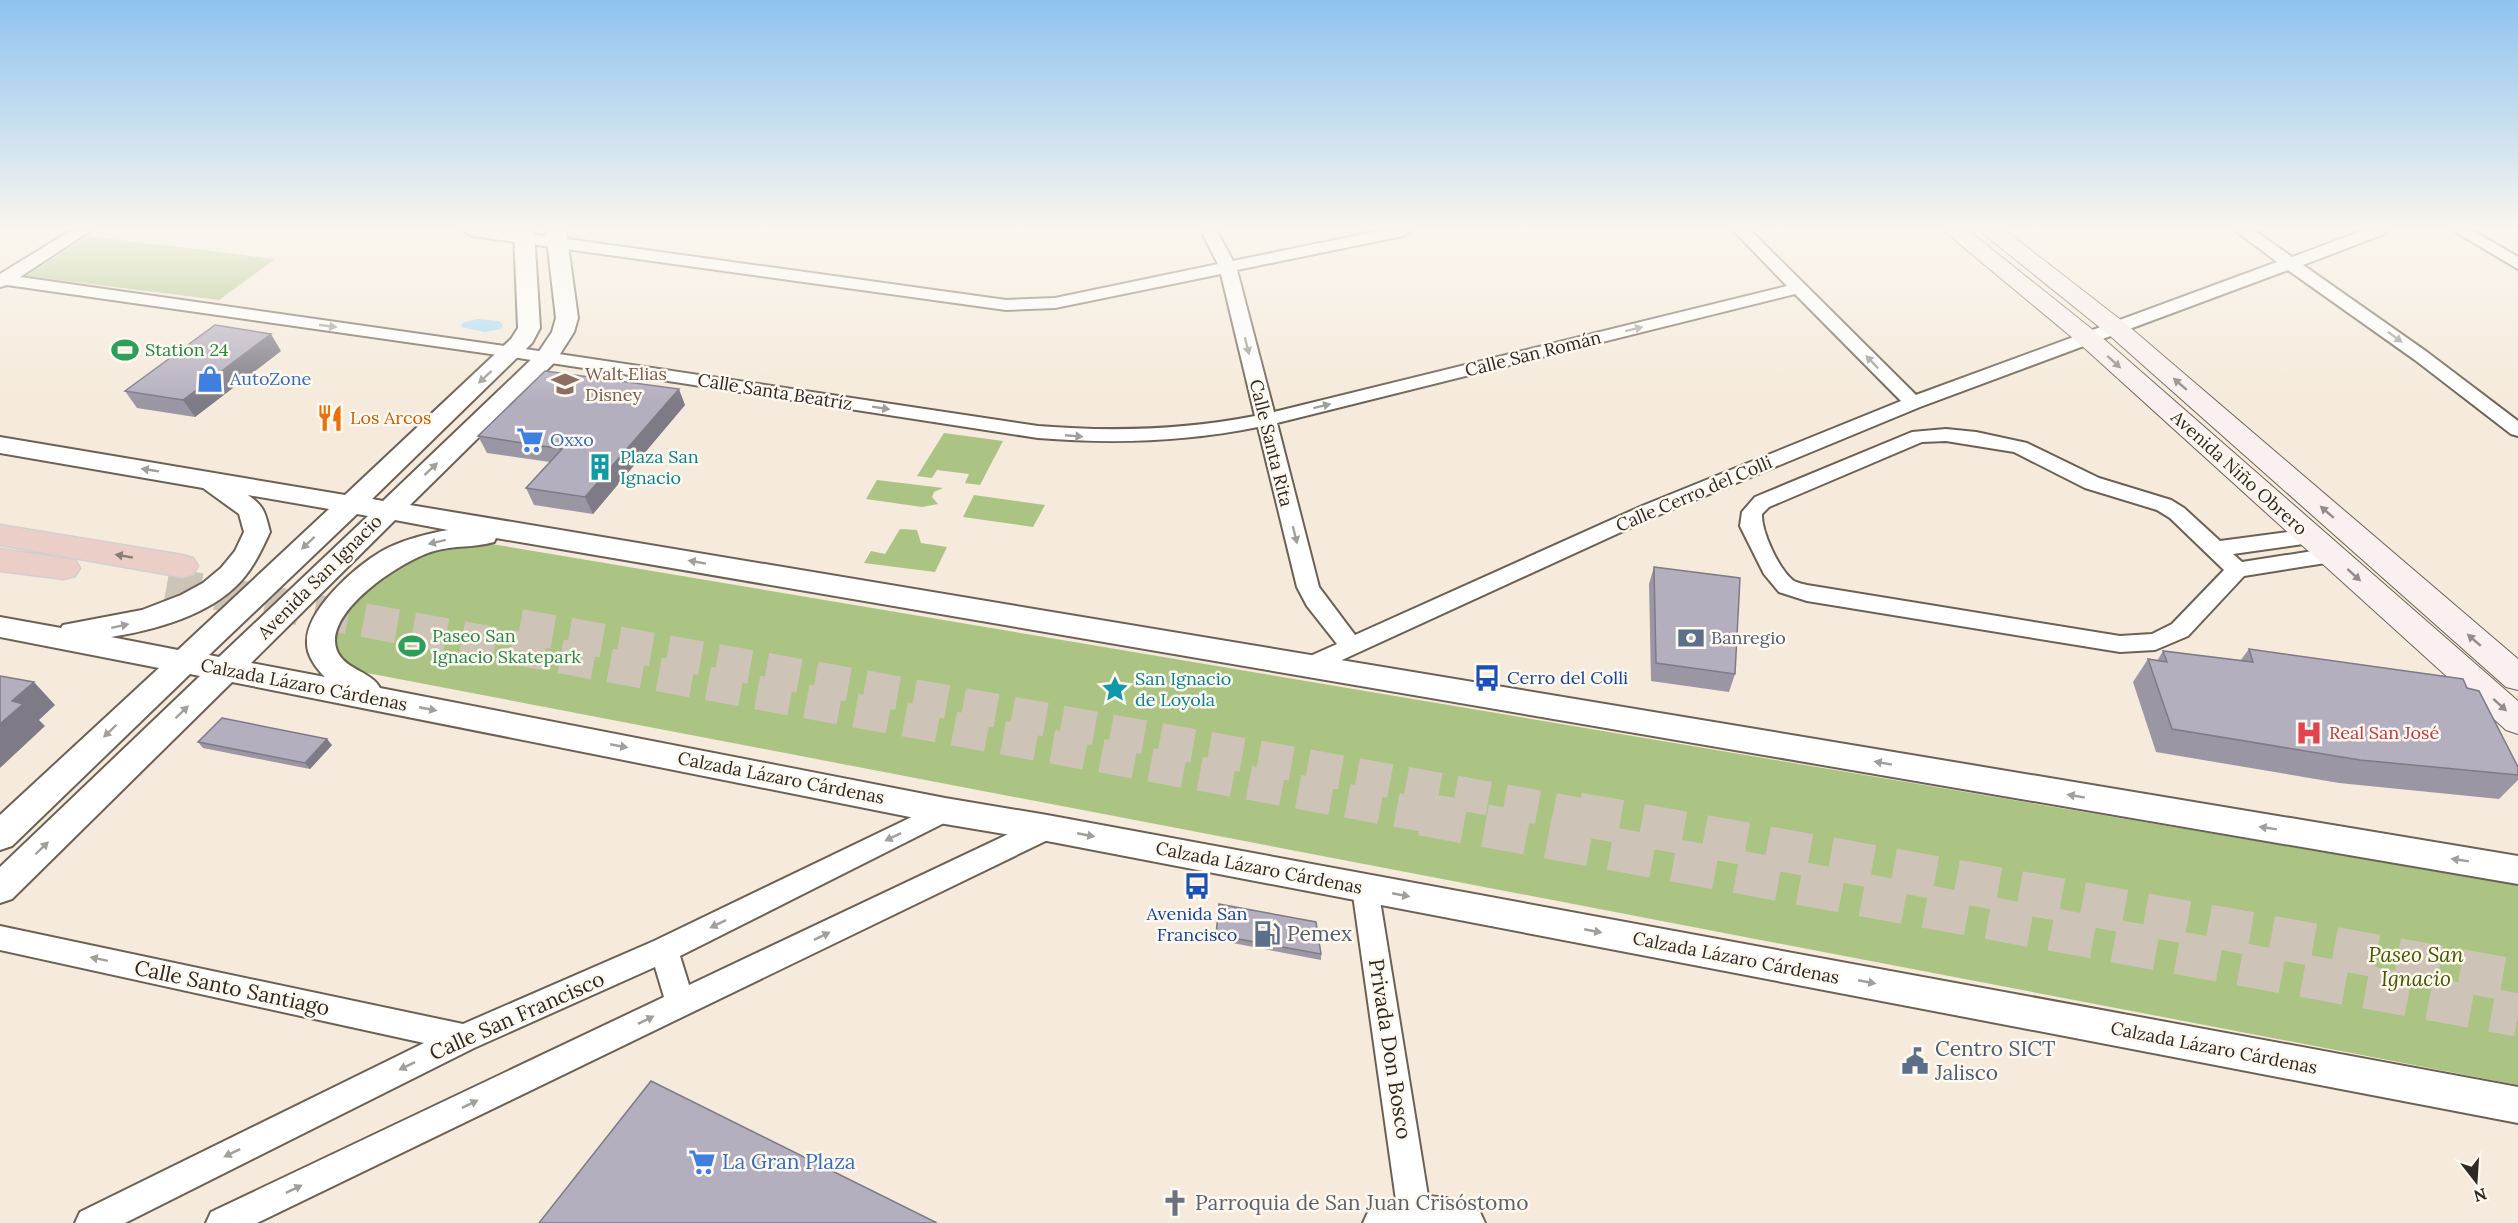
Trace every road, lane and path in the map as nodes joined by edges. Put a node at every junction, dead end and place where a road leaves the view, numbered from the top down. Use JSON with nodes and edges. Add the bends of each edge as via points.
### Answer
{"nodes":[{"id":1,"x":58,"y":288,"type":"edge"},
{"id":2,"x":527,"y":288,"type":"edge"},
{"id":3,"x":565,"y":288,"type":"edge"},
{"id":4,"x":900,"y":288,"type":"edge"},
{"id":5,"x":1129,"y":288,"type":"edge"},
{"id":6,"x":1233,"y":288,"type":"edge"},
{"id":7,"x":1800,"y":288,"type":"joint"},
{"id":8,"x":2026,"y":288,"type":"edge"},
{"id":9,"x":2064,"y":288,"type":"edge"},
{"id":10,"x":2226,"y":288,"type":"edge"},
{"id":11,"x":2328,"y":288,"type":"edge"},
{"id":12,"x":2117,"y":329,"type":"junction"},
{"id":13,"x":2089,"y":339,"type":"junction"},
{"id":14,"x":512,"y":352,"type":"junction"},
{"id":15,"x":547,"y":357,"type":"junction"},
{"id":16,"x":1913,"y":404,"type":"junction"},
{"id":17,"x":1265,"y":420,"type":"junction"},
{"id":18,"x":2518,"y":430,"type":"edge"},
{"id":19,"x":0,"y":445,"type":"edge"},
{"id":20,"x":208,"y":480,"type":"junction"},
{"id":21,"x":351,"y":503,"type":"junction"},
{"id":22,"x":388,"y":509,"type":"junction"},
{"id":23,"x":0,"y":535,"type":"edge"},
{"id":24,"x":2310,"y":536,"type":"junction"},
{"id":25,"x":2217,"y":549,"type":"junction"},
{"id":26,"x":641,"y":553,"type":"junction"},
{"id":27,"x":2332,"y":555,"type":"junction"},
{"id":28,"x":0,"y":560,"type":"edge"},
{"id":29,"x":2237,"y":570,"type":"junction"},
{"id":30,"x":0,"y":627,"type":"edge"},
{"id":31,"x":41,"y":635,"type":"junction"},
{"id":32,"x":1352,"y":646,"type":"junction"},
{"id":33,"x":183,"y":662,"type":"junction"},
{"id":34,"x":1307,"y":667,"type":"junction"},
{"id":35,"x":226,"y":670,"type":"junction"},
{"id":36,"x":2518,"y":678,"type":"edge"},
{"id":37,"x":381,"y":700,"type":"junction"},
{"id":38,"x":2518,"y":721,"type":"edge"},
{"id":39,"x":945,"y":812,"type":"junction"},
{"id":40,"x":1047,"y":828,"type":"junction"},
{"id":41,"x":0,"y":836,"type":"edge"},
{"id":42,"x":2518,"y":870,"type":"edge"},
{"id":43,"x":1365,"y":888,"type":"junction"},
{"id":44,"x":0,"y":889,"type":"edge"},
{"id":45,"x":0,"y":938,"type":"edge"},
{"id":46,"x":664,"y":950,"type":"junction"},
{"id":47,"x":680,"y":1004,"type":"junction"},
{"id":48,"x":464,"y":1038,"type":"junction"},
{"id":49,"x":2518,"y":1105,"type":"edge"},
{"id":50,"x":1414,"y":1211,"type":"junction"},
{"id":51,"x":106,"y":1221,"type":"edge"},
{"id":52,"x":222,"y":1223,"type":"edge"},
{"id":53,"x":1379,"y":1223,"type":"edge"},
{"id":54,"x":1469,"y":1223,"type":"edge"}],
"edges":[{"from":1,"to":14,"type":"street","name":"Calle Santa Beatríz","one_way":true},
{"from":2,"to":14,"type":"street","name":"Avenida San Ignacio","via":[[529,328]]},
{"from":3,"to":15,"type":"street","name":"Avenida San Ignacio","via":[[567,318]]},
{"from":4,"to":5,"type":"street","via":[[1006,305],[1055,303]]},
{"from":6,"to":17,"type":"street","name":"Calle Santa Rita","one_way":true},
{"from":16,"to":7,"type":"street","one_way":true},
{"from":17,"to":7,"type":"street","name":"Calle San Román","one_way":true},
{"from":8,"to":13,"type":"main road","name":"Avenida Niño Obrero"},
{"from":9,"to":12,"type":"main road","name":"Avenida Niño Obrero"},
{"from":10,"to":12,"type":"street","name":"Calle Cerro del Colli"},
{"from":11,"to":18,"type":"street","one_way":true},
{"from":12,"to":13,"type":"street","name":"Calle Cerro del Colli"},
{"from":36,"to":12,"type":"main road","name":"Avenida Niño Obrero","one_way":true},
{"from":13,"to":16,"type":"street","name":"Calle Cerro del Colli"},
{"from":13,"to":24,"type":"main road","name":"Avenida Niño Obrero","one_way":true},
{"from":14,"to":15,"type":"street","name":"Calle Santa Beatríz"},
{"from":14,"to":21,"type":"street","name":"Avenida San Ignacio","one_way":true},
{"from":15,"to":17,"type":"street","name":"Calle Santa Beatríz","one_way":true,"via":[[1089,437],[1189,434]]},
{"from":22,"to":15,"type":"street","name":"Avenida San Ignacio","one_way":true},
{"from":16,"to":32,"type":"street","name":"Calle Cerro del Colli","via":[[1648,511]]},
{"from":17,"to":32,"type":"street","name":"Calle Santa Rita","one_way":true,"via":[[1308,587]]},
{"from":20,"to":19,"type":"street","one_way":true},
{"from":20,"to":21,"type":"street"},
{"from":31,"to":20,"type":"street","one_way":true,"via":[[103,630],[153,619],[221,582],[244,558],[257,532],[251,510]]},
{"from":21,"to":22,"type":"street"},
{"from":21,"to":33,"type":"street","name":"Avenida San Ignacio","one_way":true},
{"from":22,"to":26,"type":"street"},
{"from":22,"to":35,"type":"street","name":"Avenida San Ignacio"},
{"from":28,"to":23,"type":"highway","one_way":true,"via":[[174,575]]},
{"from":24,"to":25,"type":"street"},
{"from":24,"to":27,"type":"main road","name":"Avenida Niño Obrero"},
{"from":25,"to":29,"type":"street"},
{"from":25,"to":29,"type":"street","via":[[2164,505],[2092,483],[2020,447],[1996,440],[1946,435],[1918,436],[1762,502],[1752,512],[1751,526],[1775,574],[1787,586],[1808,593],[2120,644],[2154,642],[2180,630]]},
{"from":34,"to":26,"type":"street","one_way":true},
{"from":26,"to":37,"type":"street","one_way":true,"via":[[623,555],[481,536],[442,540],[402,552],[372,571],[324,622],[322,651],[336,672]]},
{"from":27,"to":29,"type":"street"},
{"from":27,"to":38,"type":"main road","name":"Avenida Niño Obrero","one_way":true},
{"from":30,"to":31,"type":"street","name":"Calzada Lázaro Cárdenas"},
{"from":31,"to":33,"type":"street","name":"Calzada Lázaro Cárdenas"},
{"from":32,"to":34,"type":"street","name":"Calle Cerro del Colli"},
{"from":33,"to":35,"type":"street","name":"Calzada Lázaro Cárdenas"},
{"from":33,"to":41,"type":"street","name":"Avenida San Ignacio","one_way":true},
{"from":42,"to":34,"type":"street","one_way":true},
{"from":35,"to":37,"type":"street","name":"Calzada Lázaro Cárdenas"},
{"from":44,"to":35,"type":"street","name":"Avenida San Ignacio","one_way":true},
{"from":37,"to":39,"type":"street","name":"Calzada Lázaro Cárdenas","one_way":true},
{"from":39,"to":40,"type":"street","name":"Calzada Lázaro Cárdenas"},
{"from":39,"to":46,"type":"street","name":"Calle San Francisco","one_way":true},
{"from":40,"to":43,"type":"street","name":"Calzada Lázaro Cárdenas","one_way":true},
{"from":47,"to":40,"type":"street","one_way":true},
{"from":43,"to":49,"type":"street","name":"Calzada Lázaro Cárdenas","one_way":true},
{"from":43,"to":50,"type":"street","name":"Privada Don Bosco"},
{"from":48,"to":45,"type":"street","name":"Calle Santo Santiago","one_way":true},
{"from":46,"to":47,"type":"street"},
{"from":46,"to":48,"type":"street","name":"Calle San Francisco"},
{"from":52,"to":47,"type":"street","one_way":true},
{"from":48,"to":51,"type":"street","name":"Calle San Francisco","one_way":true},
{"from":50,"to":53,"type":"street","via":[[1393,1215]]},
{"from":50,"to":54,"type":"street"}]}
